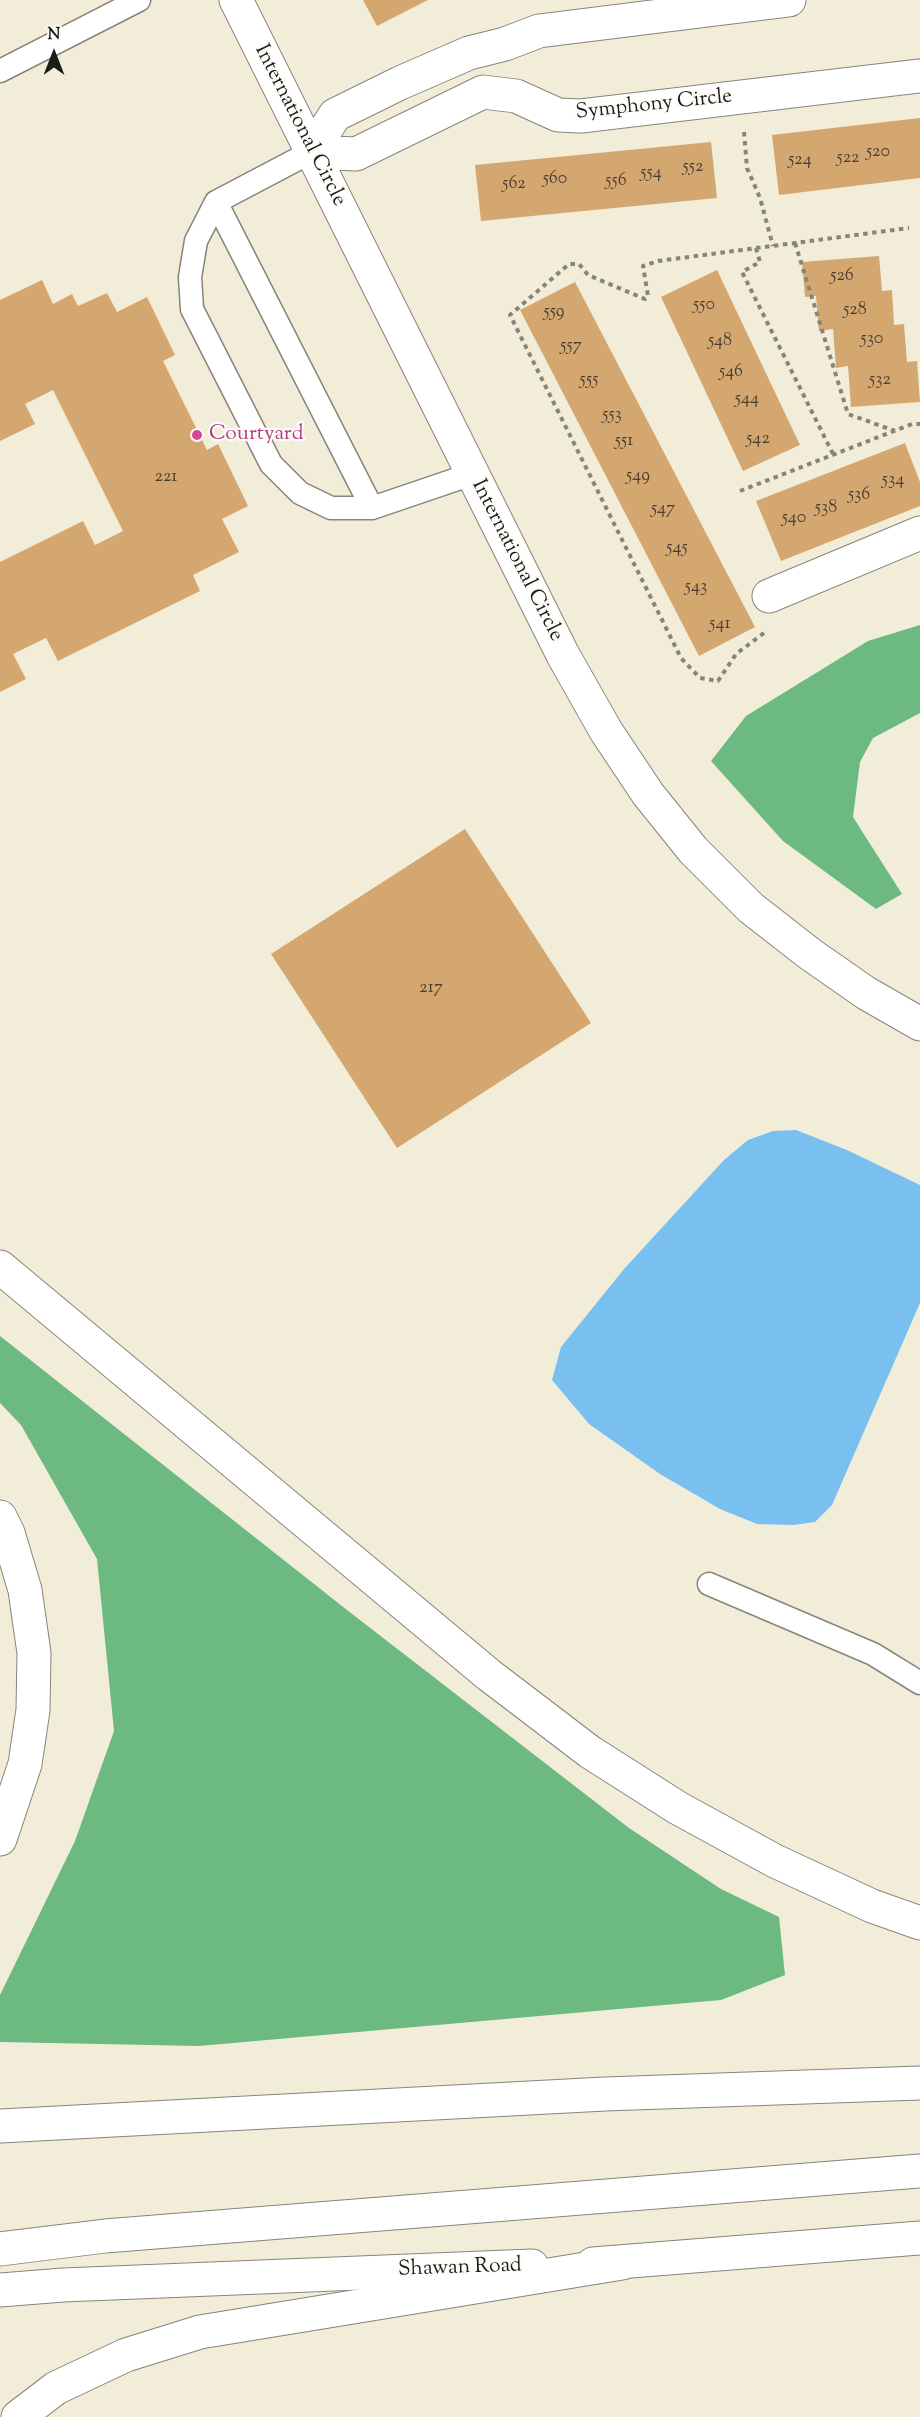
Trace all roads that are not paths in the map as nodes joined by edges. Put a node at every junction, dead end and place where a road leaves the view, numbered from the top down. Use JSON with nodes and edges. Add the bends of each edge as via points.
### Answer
{"nodes":[{"id":1,"x":139,"y":0,"type":"edge"},
{"id":2,"x":236,"y":0,"type":"edge"},
{"id":3,"x":789,"y":0,"type":"edge"},
{"id":4,"x":469,"y":53,"type":"junction"},
{"id":5,"x":0,"y":71,"type":"edge"},
{"id":6,"x":920,"y":76,"type":"edge"},
{"id":7,"x":483,"y":92,"type":"junction"},
{"id":8,"x":311,"y":152,"type":"junction"},
{"id":9,"x":216,"y":202,"type":"junction"},
{"id":10,"x":472,"y":474,"type":"junction"},
{"id":11,"x":372,"y":508,"type":"junction"},
{"id":12,"x":920,"y":534,"type":"edge"},
{"id":13,"x":769,"y":596,"type":"dead end"},
{"id":14,"x":920,"y":1024,"type":"edge"},
{"id":15,"x":0,"y":1267,"type":"edge"},
{"id":16,"x":0,"y":1517,"type":"edge"},
{"id":17,"x":709,"y":1584,"type":"dead end"},
{"id":18,"x":920,"y":1683,"type":"edge"},
{"id":19,"x":0,"y":1839,"type":"edge"},
{"id":20,"x":920,"y":1923,"type":"edge"},
{"id":21,"x":920,"y":2083,"type":"edge"},
{"id":22,"x":0,"y":2126,"type":"edge"},
{"id":23,"x":920,"y":2171,"type":"edge"},
{"id":24,"x":920,"y":2238,"type":"edge"},
{"id":25,"x":0,"y":2249,"type":"edge"},
{"id":26,"x":622,"y":2263,"type":"junction"},
{"id":27,"x":0,"y":2290,"type":"edge"},
{"id":28,"x":18,"y":2417,"type":"edge"}],
"edges":[{"from":1,"to":5,"type":"lane"},
{"from":2,"to":8,"type":"main road","name":"International Circle"},
{"from":3,"to":4,"type":"main road","via":[[565,26]]},
{"from":4,"to":7,"type":"main road"},
{"from":4,"to":8,"type":"main road","via":[[334,115]]},
{"from":6,"to":7,"type":"main road","name":"Symphony Circle","via":[[581,116],[558,114],[516,96]]},
{"from":7,"to":8,"type":"main road","via":[[356,154]]},
{"from":8,"to":9,"type":"lane"},
{"from":8,"to":10,"type":"main road","name":"International Circle"},
{"from":9,"to":11,"type":"lane"},
{"from":9,"to":11,"type":"lane","via":[[196,241],[190,276],[192,309],[271,464],[300,493],[331,508]]},
{"from":10,"to":11,"type":"lane"},
{"from":10,"to":14,"type":"main road","name":"International Circle","via":[[606,731],[648,794],[687,842],[751,908],[866,993]]},
{"from":12,"to":13,"type":"main road"},
{"from":15,"to":20,"type":"main road","via":[[480,1668],[590,1752],[678,1808],[775,1861],[872,1906]]},
{"from":16,"to":19,"type":"main road","via":[[25,1590],[34,1653],[33,1710],[25,1764]]},
{"from":17,"to":18,"type":"lane","via":[[873,1654]]},
{"from":21,"to":22,"type":"main road","via":[[605,2094]]},
{"from":23,"to":25,"type":"main road","via":[[117,2235]]},
{"from":24,"to":26,"type":"main road","name":"Shawan Road"},
{"from":26,"to":27,"type":"main road","name":"Shawan Road"},
{"from":26,"to":28,"type":"main road","via":[[200,2332],[126,2355],[56,2388]]}]}
